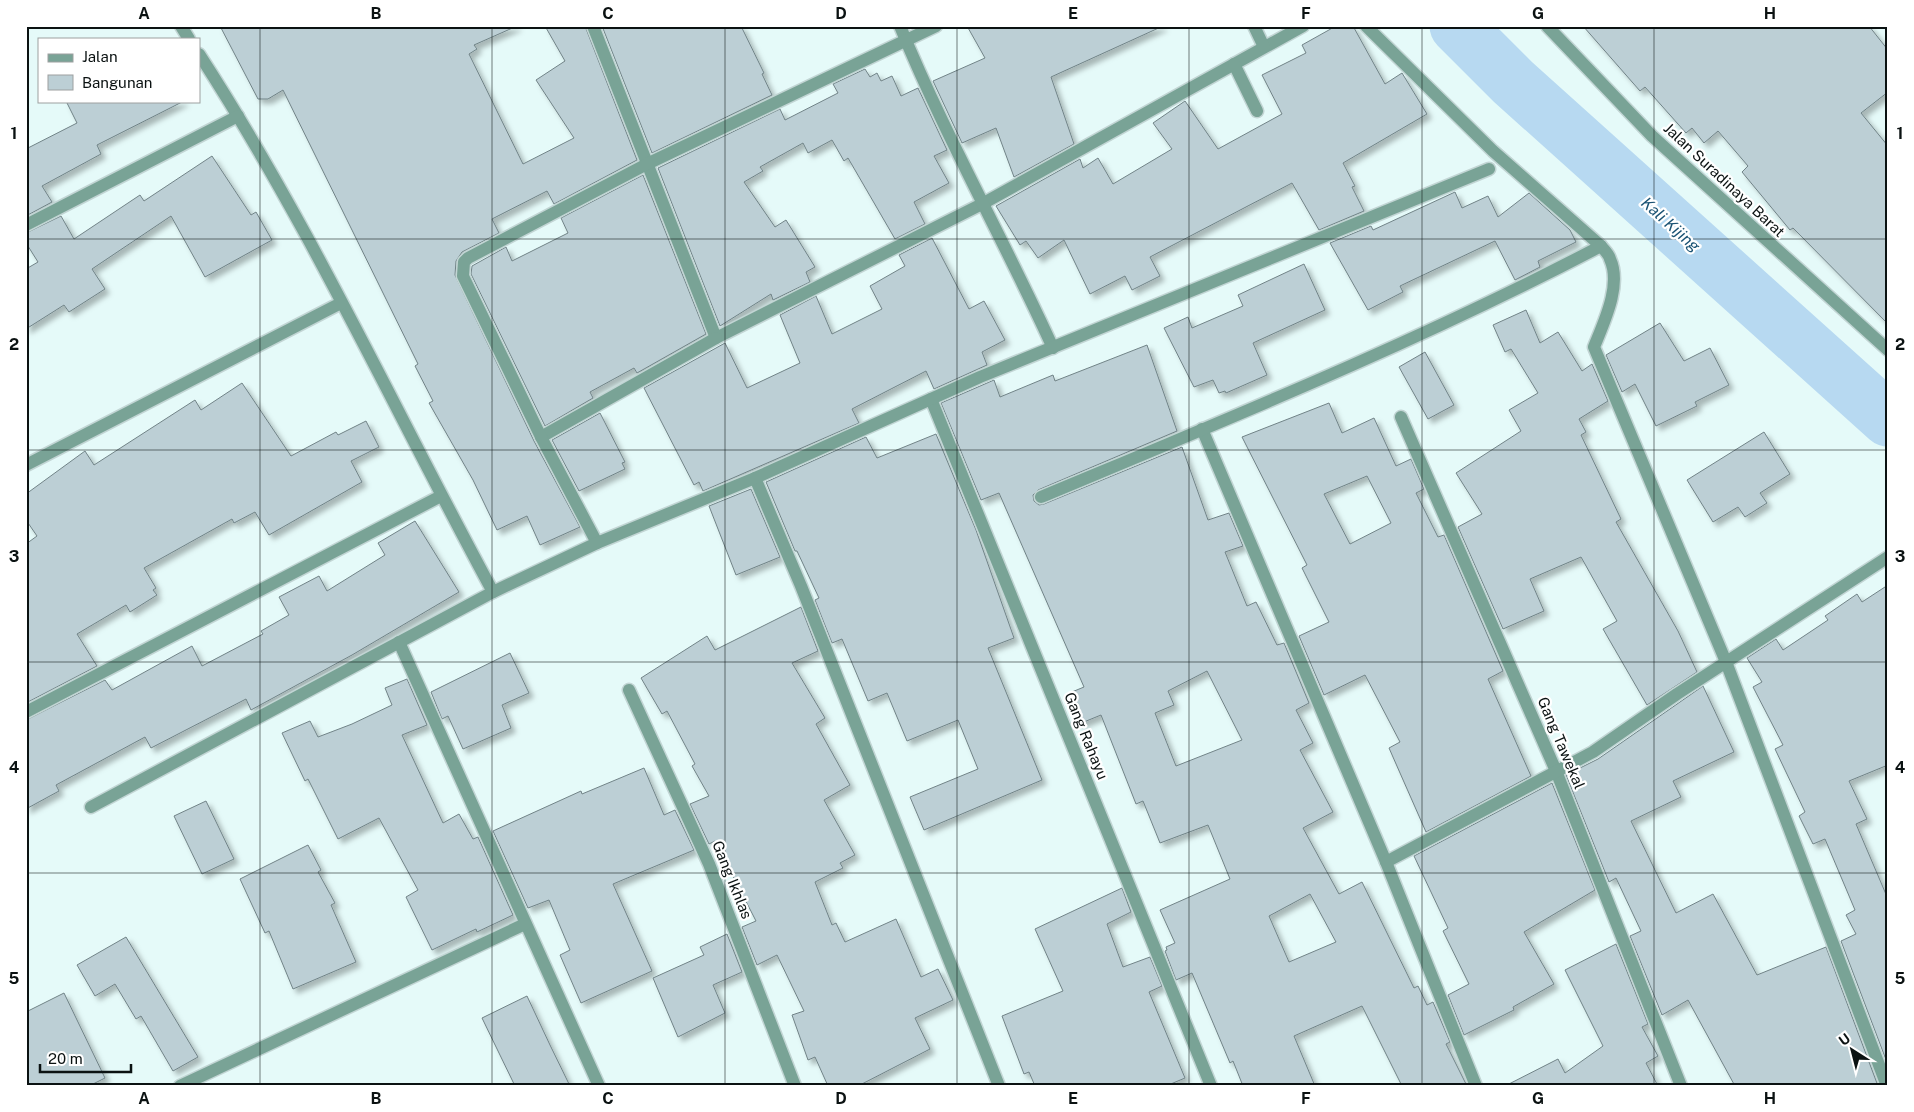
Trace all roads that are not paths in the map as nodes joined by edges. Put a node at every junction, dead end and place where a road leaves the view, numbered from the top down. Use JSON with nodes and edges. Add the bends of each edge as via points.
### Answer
{"nodes":[{"id":1,"x":181,"y":26,"type":"edge"},
{"id":2,"x":592,"y":26,"type":"edge"},
{"id":3,"x":900,"y":26,"type":"edge"},
{"id":4,"x":936,"y":26,"type":"edge"},
{"id":5,"x":1254,"y":26,"type":"edge"},
{"id":6,"x":1303,"y":26,"type":"edge"},
{"id":7,"x":1366,"y":26,"type":"edge"},
{"id":8,"x":1547,"y":26,"type":"edge"},
{"id":9,"x":188,"y":38,"type":"edge"},
{"id":10,"x":906,"y":42,"type":"junction"},
{"id":11,"x":1264,"y":47,"type":"junction"},
{"id":12,"x":200,"y":56,"type":"edge"},
{"id":13,"x":1234,"y":64,"type":"junction"},
{"id":14,"x":1257,"y":111,"type":"dead end"},
{"id":15,"x":238,"y":116,"type":"junction"},
{"id":16,"x":647,"y":164,"type":"junction"},
{"id":17,"x":1489,"y":169,"type":"dead end"},
{"id":18,"x":982,"y":204,"type":"junction"},
{"id":19,"x":26,"y":225,"type":"edge"},
{"id":20,"x":1601,"y":246,"type":"junction"},
{"id":21,"x":341,"y":303,"type":"junction"},
{"id":22,"x":716,"y":338,"type":"junction"},
{"id":23,"x":1053,"y":348,"type":"junction"},
{"id":24,"x":1888,"y":350,"type":"edge"},
{"id":25,"x":931,"y":399,"type":"junction"},
{"id":26,"x":1401,"y":417,"type":"dead end"},
{"id":27,"x":1202,"y":429,"type":"junction"},
{"id":28,"x":541,"y":437,"type":"junction"},
{"id":29,"x":26,"y":465,"type":"edge"},
{"id":30,"x":755,"y":478,"type":"junction"},
{"id":31,"x":441,"y":496,"type":"junction"},
{"id":32,"x":1041,"y":497,"type":"dead end"},
{"id":33,"x":597,"y":543,"type":"junction"},
{"id":34,"x":1888,"y":557,"type":"edge"},
{"id":35,"x":493,"y":592,"type":"junction"},
{"id":36,"x":399,"y":642,"type":"junction"},
{"id":37,"x":1726,"y":662,"type":"junction"},
{"id":38,"x":629,"y":690,"type":"dead end"},
{"id":39,"x":26,"y":712,"type":"edge"},
{"id":40,"x":1556,"y":771,"type":"junction"},
{"id":41,"x":91,"y":807,"type":"dead end"},
{"id":42,"x":1386,"y":862,"type":"junction"},
{"id":43,"x":525,"y":924,"type":"junction"},
{"id":44,"x":180,"y":1086,"type":"edge"},
{"id":45,"x":599,"y":1086,"type":"edge"},
{"id":46,"x":794,"y":1086,"type":"edge"},
{"id":47,"x":999,"y":1086,"type":"edge"},
{"id":48,"x":1211,"y":1086,"type":"edge"},
{"id":49,"x":1476,"y":1086,"type":"edge"},
{"id":50,"x":1681,"y":1086,"type":"edge"},
{"id":51,"x":1887,"y":1086,"type":"edge"}],
"edges":[{"from":1,"to":9,"type":"street"},
{"from":2,"to":16,"type":"street"},
{"from":3,"to":10,"type":"street"},
{"from":4,"to":10,"type":"street"},
{"from":5,"to":11,"type":"street"},
{"from":6,"to":11,"type":"street"},
{"from":7,"to":20,"type":"street","via":[[1493,150]]},
{"from":8,"to":24,"type":"street","name":"Jalan Suradinaya Barat","via":[[1652,136]]},
{"from":10,"to":16,"type":"street"},
{"from":10,"to":18,"type":"street"},
{"from":11,"to":13,"type":"street"},
{"from":12,"to":15,"type":"street"},
{"from":13,"to":14,"type":"street"},
{"from":13,"to":18,"type":"street"},
{"from":15,"to":19,"type":"street"},
{"from":15,"to":21,"type":"street"},
{"from":16,"to":22,"type":"street"},
{"from":16,"to":28,"type":"street","via":[[468,258],[462,266],[463,276]]},
{"from":17,"to":23,"type":"street"},
{"from":18,"to":22,"type":"street"},
{"from":18,"to":23,"type":"street","via":[[1017,268]]},
{"from":20,"to":27,"type":"street","via":[[1453,319]]},
{"from":20,"to":37,"type":"street","via":[[1610,258],[1615,279],[1605,321],[1594,347]]},
{"from":21,"to":29,"type":"street"},
{"from":21,"to":31,"type":"street"},
{"from":22,"to":28,"type":"street"},
{"from":23,"to":25,"type":"street"},
{"from":25,"to":30,"type":"street"},
{"from":25,"to":48,"type":"street","name":"Gang Rahayu"},
{"from":26,"to":40,"type":"street","name":"Gang Tawekal"},
{"from":27,"to":32,"type":"street"},
{"from":27,"to":42,"type":"street"},
{"from":28,"to":33,"type":"street"},
{"from":30,"to":33,"type":"street"},
{"from":30,"to":47,"type":"street"},
{"from":31,"to":35,"type":"street"},
{"from":31,"to":39,"type":"street"},
{"from":33,"to":35,"type":"street"},
{"from":34,"to":37,"type":"street"},
{"from":35,"to":36,"type":"street"},
{"from":36,"to":41,"type":"street"},
{"from":36,"to":43,"type":"street"},
{"from":37,"to":40,"type":"street","via":[[1593,752]]},
{"from":37,"to":51,"type":"street"},
{"from":38,"to":46,"type":"street","name":"Gang Ikhlas","via":[[709,864]]},
{"from":40,"to":42,"type":"street"},
{"from":40,"to":50,"type":"street","name":"Gang Tawekal"},
{"from":42,"to":49,"type":"street"},
{"from":43,"to":44,"type":"street"},
{"from":43,"to":45,"type":"street"}]}
